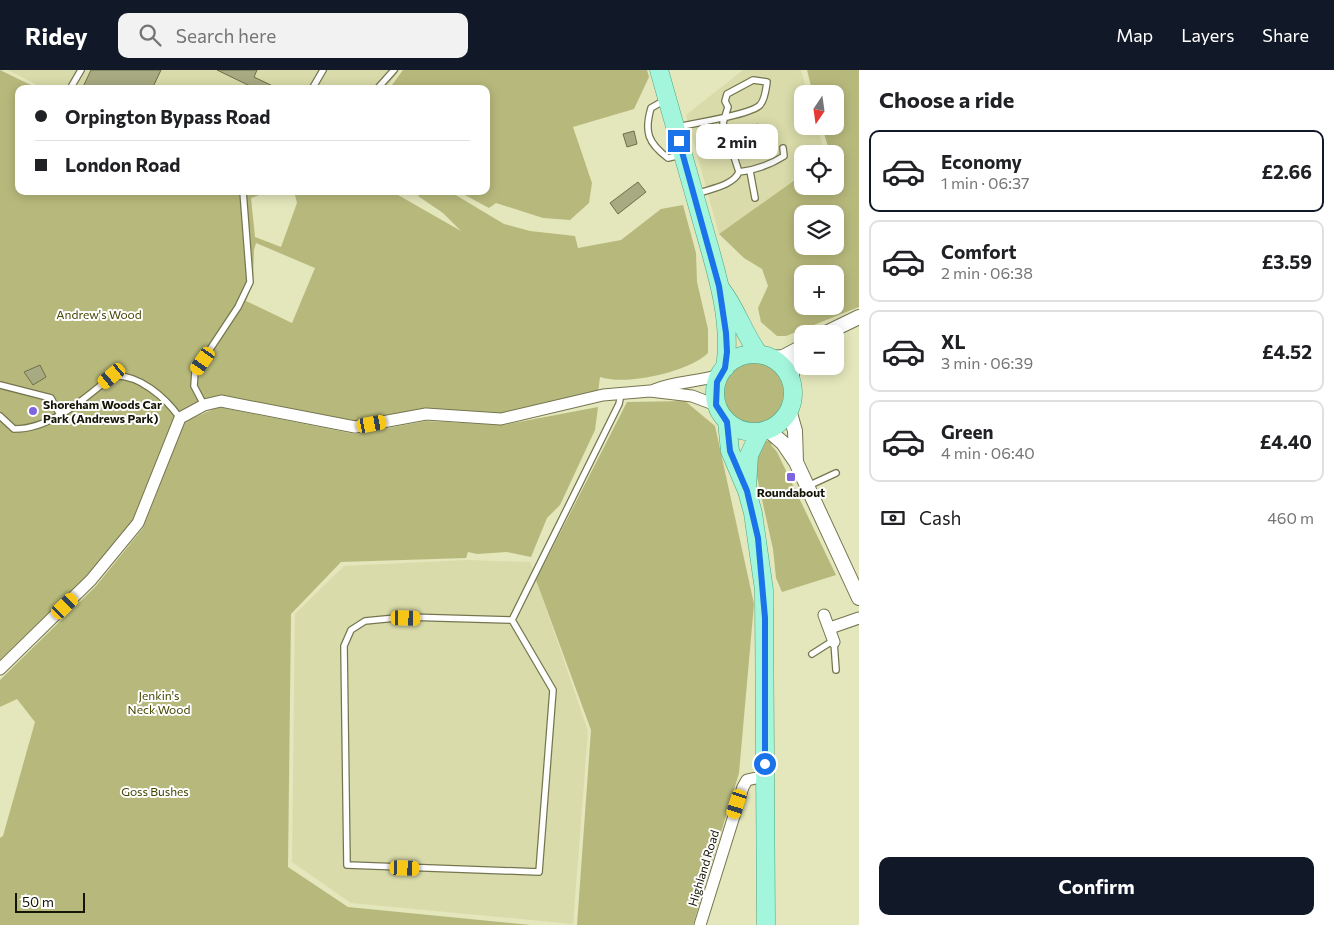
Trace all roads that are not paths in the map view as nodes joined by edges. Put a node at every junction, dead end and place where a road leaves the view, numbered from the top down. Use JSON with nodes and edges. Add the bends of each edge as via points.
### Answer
{"nodes":[{"id":1,"x":80,"y":70,"type":"edge"},
{"id":2,"x":323,"y":70,"type":"edge"},
{"id":3,"x":394,"y":70,"type":"edge"},
{"id":4,"x":659,"y":70,"type":"edge"},
{"id":5,"x":72,"y":85,"type":"edge"},
{"id":6,"x":314,"y":85,"type":"edge"},
{"id":7,"x":380,"y":85,"type":"edge"},
{"id":8,"x":667,"y":99,"type":"junction"},
{"id":9,"x":725,"y":116,"type":"junction"},
{"id":10,"x":675,"y":127,"type":"junction"},
{"id":11,"x":783,"y":148,"type":"dead end"},
{"id":12,"x":683,"y":154,"type":"junction"},
{"id":13,"x":750,"y":171,"type":"junction"},
{"id":14,"x":739,"y":172,"type":"junction"},
{"id":15,"x":243,"y":195,"type":"edge"},
{"id":16,"x":694,"y":195,"type":"junction"},
{"id":17,"x":755,"y":198,"type":"dead end"},
{"id":18,"x":719,"y":286,"type":"junction"},
{"id":19,"x":859,"y":317,"type":"edge"},
{"id":20,"x":843,"y":325,"type":"edge"},
{"id":21,"x":794,"y":352,"type":"edge"},
{"id":22,"x":765,"y":356,"type":"junction"},
{"id":23,"x":794,"y":361,"type":"edge"},
{"id":24,"x":722,"y":371,"type":"junction"},
{"id":25,"x":791,"y":380,"type":"junction"},
{"id":26,"x":0,"y":386,"type":"edge"},
{"id":27,"x":650,"y":391,"type":"junction"},
{"id":28,"x":621,"y":394,"type":"junction"},
{"id":29,"x":204,"y":404,"type":"junction"},
{"id":30,"x":716,"y":405,"type":"junction"},
{"id":31,"x":790,"y":410,"type":"junction"},
{"id":32,"x":60,"y":415,"type":"junction"},
{"id":33,"x":0,"y":416,"type":"edge"},
{"id":34,"x":180,"y":418,"type":"junction"},
{"id":35,"x":727,"y":422,"type":"junction"},
{"id":36,"x":764,"y":431,"type":"junction"},
{"id":37,"x":796,"y":462,"type":"junction"},
{"id":38,"x":836,"y":473,"type":"dead end"},
{"id":39,"x":806,"y":487,"type":"junction"},
{"id":40,"x":747,"y":491,"type":"junction"},
{"id":41,"x":859,"y":598,"type":"edge"},
{"id":42,"x":824,"y":615,"type":"dead end"},
{"id":43,"x":859,"y":618,"type":"edge"},
{"id":44,"x":512,"y":620,"type":"junction"},
{"id":45,"x":830,"y":628,"type":"junction"},
{"id":46,"x":834,"y":641,"type":"junction"},
{"id":47,"x":812,"y":654,"type":"dead end"},
{"id":48,"x":0,"y":669,"type":"edge"},
{"id":49,"x":836,"y":670,"type":"dead end"},
{"id":50,"x":765,"y":776,"type":"junction"},
{"id":51,"x":700,"y":925,"type":"edge"},
{"id":52,"x":766,"y":925,"type":"edge"}],
"edges":[{"from":1,"to":5,"type":"lane"},
{"from":2,"to":6,"type":"lane"},
{"from":3,"to":7,"type":"lane"},
{"from":4,"to":8,"type":"main road"},
{"from":8,"to":10,"type":"main road"},
{"from":8,"to":12,"type":"lane","via":[[651,108],[647,133],[656,149],[668,158]]},
{"from":9,"to":9,"type":"lane","via":[[759,106],[767,82],[753,80],[727,94]]},
{"from":9,"to":10,"type":"lane"},
{"from":9,"to":14,"type":"lane","via":[[723,123]]},
{"from":10,"to":12,"type":"main road"},
{"from":11,"to":13,"type":"lane","via":[[784,156]]},
{"from":12,"to":16,"type":"main road"},
{"from":13,"to":14,"type":"lane"},
{"from":13,"to":17,"type":"lane"},
{"from":14,"to":16,"type":"lane","via":[[724,184]]},
{"from":15,"to":29,"type":"lane","via":[[250,282],[238,307],[195,372],[194,386]]},
{"from":16,"to":18,"type":"main road"},
{"from":18,"to":22,"type":"main road","via":[[732,302],[754,347]]},
{"from":18,"to":24,"type":"main road","via":[[727,352]]},
{"from":19,"to":20,"type":"street"},
{"from":21,"to":22,"type":"street","via":[[783,357]]},
{"from":22,"to":24,"type":"main road","via":[[739,357]]},
{"from":22,"to":25,"type":"main road","via":[[786,370]]},
{"from":23,"to":25,"type":"street"},
{"from":24,"to":27,"type":"street","via":[[711,379]]},
{"from":24,"to":30,"type":"main road","via":[[715,391]]},
{"from":25,"to":31,"type":"main road","via":[[793,396]]},
{"from":26,"to":32,"type":"lane","via":[[51,398]]},
{"from":27,"to":28,"type":"street"},
{"from":27,"to":30,"type":"street","via":[[692,396]]},
{"from":28,"to":29,"type":"street","via":[[603,395],[500,419],[426,414],[355,427],[221,401]]},
{"from":28,"to":44,"type":"lane","via":[[619,404]]},
{"from":29,"to":34,"type":"street"},
{"from":30,"to":35,"type":"main road"},
{"from":31,"to":36,"type":"main road","via":[[784,419]]},
{"from":31,"to":37,"type":"street"},
{"from":32,"to":33,"type":"lane","via":[[29,429],[14,428]]},
{"from":32,"to":34,"type":"lane","via":[[112,376],[120,375],[137,380],[169,402]]},
{"from":34,"to":48,"type":"street","via":[[138,523],[91,580]]},
{"from":35,"to":36,"type":"main road","via":[[742,430]]},
{"from":35,"to":40,"type":"main road","via":[[730,451]]},
{"from":36,"to":37,"type":"street","via":[[783,443]]},
{"from":36,"to":40,"type":"main road","via":[[749,455]]},
{"from":37,"to":39,"type":"street"},
{"from":38,"to":39,"type":"lane"},
{"from":39,"to":41,"type":"street"},
{"from":40,"to":50,"type":"main road","via":[[758,538],[764,590]]},
{"from":42,"to":45,"type":"street"},
{"from":43,"to":45,"type":"street"},
{"from":44,"to":44,"type":"lane","via":[[553,690],[539,872],[347,865],[344,646],[351,630],[365,621],[406,618]]},
{"from":45,"to":46,"type":"street"},
{"from":46,"to":47,"type":"lane"},
{"from":46,"to":49,"type":"lane"},
{"from":50,"to":51,"type":"street","name":"Highland Road","via":[[747,780],[742,787]]},
{"from":50,"to":52,"type":"main road"}]}
